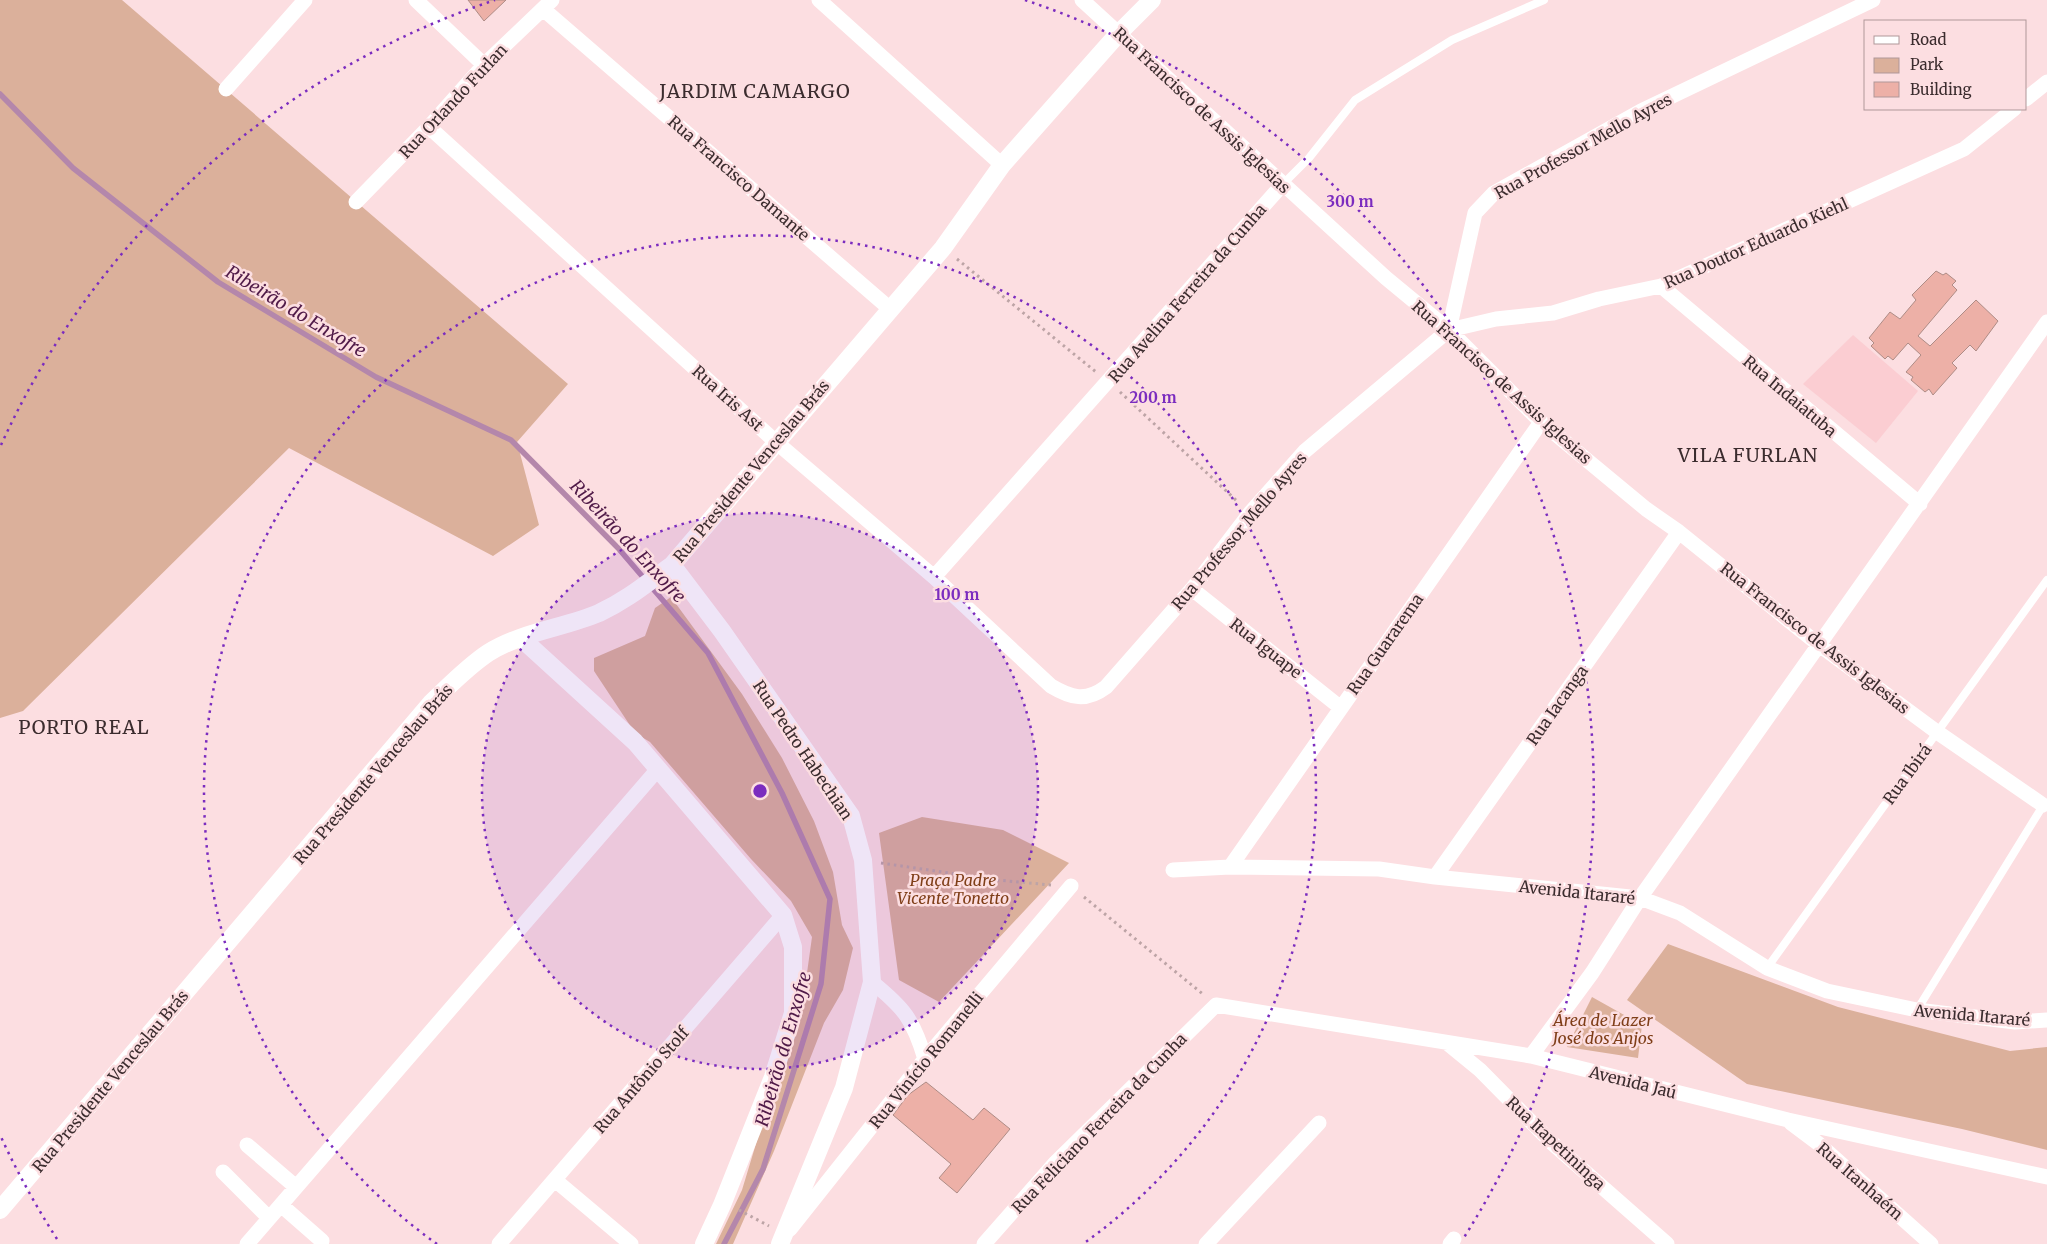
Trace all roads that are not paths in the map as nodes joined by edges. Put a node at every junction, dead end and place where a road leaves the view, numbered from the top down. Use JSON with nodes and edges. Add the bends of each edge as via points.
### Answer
{"nodes":[{"id":1,"x":305,"y":0,"type":"edge"},
{"id":2,"x":416,"y":0,"type":"edge"},
{"id":3,"x":819,"y":0,"type":"edge"},
{"id":4,"x":1082,"y":0,"type":"edge"},
{"id":5,"x":1152,"y":0,"type":"edge"},
{"id":6,"x":1544,"y":0,"type":"edge"},
{"id":7,"x":1873,"y":0,"type":"edge"},
{"id":8,"x":548,"y":5,"type":"edge"},
{"id":9,"x":1118,"y":34,"type":"junction"},
{"id":10,"x":484,"y":65,"type":"junction"},
{"id":11,"x":2047,"y":82,"type":"edge"},
{"id":12,"x":226,"y":89,"type":"dead end"},
{"id":13,"x":2027,"y":98,"type":"edge"},
{"id":14,"x":2013,"y":110,"type":"edge"},
{"id":15,"x":429,"y":127,"type":"junction"},
{"id":16,"x":1002,"y":164,"type":"junction"},
{"id":17,"x":1282,"y":185,"type":"junction"},
{"id":18,"x":356,"y":202,"type":"dead end"},
{"id":19,"x":1661,"y":286,"type":"junction"},
{"id":20,"x":889,"y":308,"type":"junction"},
{"id":21,"x":2047,"y":322,"type":"edge"},
{"id":22,"x":1449,"y":330,"type":"junction"},
{"id":23,"x":1541,"y":422,"type":"junction"},
{"id":24,"x":776,"y":442,"type":"junction"},
{"id":25,"x":1920,"y":504,"type":"junction"},
{"id":26,"x":1679,"y":532,"type":"junction"},
{"id":27,"x":672,"y":565,"type":"junction"},
{"id":28,"x":934,"y":577,"type":"junction"},
{"id":29,"x":2047,"y":580,"type":"edge"},
{"id":30,"x":1192,"y":589,"type":"junction"},
{"id":31,"x":521,"y":638,"type":"junction"},
{"id":32,"x":1818,"y":644,"type":"junction"},
{"id":33,"x":1079,"y":698,"type":"joint"},
{"id":34,"x":1341,"y":708,"type":"junction"},
{"id":35,"x":1937,"y":732,"type":"junction"},
{"id":36,"x":658,"y":769,"type":"junction"},
{"id":37,"x":2045,"y":803,"type":"edge"},
{"id":38,"x":1230,"y":867,"type":"junction"},
{"id":39,"x":1173,"y":870,"type":"dead end"},
{"id":40,"x":1435,"y":877,"type":"junction"},
{"id":41,"x":1071,"y":886,"type":"dead end"},
{"id":42,"x":1640,"y":898,"type":"junction"},
{"id":43,"x":783,"y":915,"type":"junction"},
{"id":44,"x":1767,"y":968,"type":"junction"},
{"id":45,"x":872,"y":982,"type":"junction"},
{"id":46,"x":1216,"y":1005,"type":"joint"},
{"id":47,"x":1917,"y":1010,"type":"junction"},
{"id":48,"x":2047,"y":1020,"type":"edge"},
{"id":49,"x":1446,"y":1042,"type":"junction"},
{"id":50,"x":1531,"y":1056,"type":"junction"},
{"id":51,"x":925,"y":1059,"type":"junction"},
{"id":52,"x":1788,"y":1120,"type":"junction"},
{"id":53,"x":1319,"y":1123,"type":"dead end"},
{"id":54,"x":247,"y":1146,"type":"dead end"},
{"id":55,"x":223,"y":1172,"type":"dead end"},
{"id":56,"x":2047,"y":1177,"type":"edge"},
{"id":57,"x":555,"y":1180,"type":"junction"},
{"id":58,"x":296,"y":1187,"type":"junction"},
{"id":59,"x":281,"y":1204,"type":"junction"},
{"id":60,"x":0,"y":1210,"type":"edge"},
{"id":61,"x":269,"y":1218,"type":"junction"},
{"id":62,"x":782,"y":1240,"type":"edge"},
{"id":63,"x":322,"y":1241,"type":"dead end"},
{"id":64,"x":252,"y":1242,"type":"edge"},
{"id":65,"x":499,"y":1244,"type":"edge"},
{"id":66,"x":630,"y":1244,"type":"edge"},
{"id":67,"x":704,"y":1244,"type":"edge"},
{"id":68,"x":984,"y":1244,"type":"edge"},
{"id":69,"x":1206,"y":1244,"type":"edge"},
{"id":70,"x":1667,"y":1244,"type":"edge"},
{"id":71,"x":1931,"y":1244,"type":"edge"}],
"edges":[{"from":1,"to":12,"type":"street"},
{"from":2,"to":10,"type":"street"},
{"from":3,"to":16,"type":"street"},
{"from":4,"to":9,"type":"street","name":"Rua Francisco de Assis Iglesias"},
{"from":5,"to":9,"type":"street","name":"Rua Presidente Venceslau Brás"},
{"from":6,"to":17,"type":"lane","name":"Rua Avelina Ferreira da Cunha","via":[[1452,40],[1355,100],[1309,158]]},
{"from":7,"to":22,"type":"street","name":"Rua Professor Mello Ayres","via":[[1641,111],[1494,193],[1475,213]]},
{"from":8,"to":10,"type":"street","name":"Rua Orlando Furlan"},
{"from":8,"to":20,"type":"street","name":"Rua Francisco Damante"},
{"from":9,"to":16,"type":"street","name":"Rua Presidente Venceslau Brás"},
{"from":9,"to":17,"type":"street","name":"Rua Francisco de Assis Iglesias"},
{"from":10,"to":15,"type":"street","name":"Rua Orlando Furlan"},
{"from":11,"to":13,"type":"street"},
{"from":14,"to":19,"type":"street","name":"Rua Doutor Eduardo Kiehl","via":[[1964,149]]},
{"from":15,"to":18,"type":"street","name":"Rua Orlando Furlan"},
{"from":15,"to":24,"type":"street","name":"Rua Iris Ast"},
{"from":16,"to":20,"type":"street","name":"Rua Presidente Venceslau Brás","via":[[943,248]]},
{"from":17,"to":22,"type":"street","name":"Rua Francisco de Assis Iglesias"},
{"from":17,"to":28,"type":"street","name":"Rua Avelina Ferreira da Cunha"},
{"from":19,"to":22,"type":"street","name":"Rua Doutor Eduardo Kiehl","via":[[1553,313],[1496,319]]},
{"from":19,"to":25,"type":"street","name":"Rua Indaiatuba"},
{"from":20,"to":24,"type":"street","name":"Rua Presidente Venceslau Brás"},
{"from":21,"to":25,"type":"street"},
{"from":22,"to":23,"type":"street","name":"Rua Francisco de Assis Iglesias"},
{"from":22,"to":30,"type":"street","name":"Rua Professor Mello Ayres","via":[[1305,451],[1250,513]]},
{"from":23,"to":26,"type":"street","name":"Rua Francisco de Assis Iglesias","via":[[1646,509]]},
{"from":23,"to":34,"type":"street","name":"Rua Guararema"},
{"from":24,"to":27,"type":"street","name":"Rua Presidente Venceslau Brás"},
{"from":24,"to":28,"type":"street","name":"Rua Iris Ast"},
{"from":25,"to":32,"type":"street"},
{"from":26,"to":32,"type":"street","name":"Rua Francisco de Assis Iglesias"},
{"from":26,"to":40,"type":"street","name":"Rua Iacanga"},
{"from":27,"to":31,"type":"street","name":"Rua Presidente Venceslau Brás","via":[[632,596],[598,613]]},
{"from":27,"to":45,"type":"street","name":"Rua Pedro Habechian","via":[[851,816],[866,879],[865,916]]},
{"from":28,"to":33,"type":"street","name":"Rua Iris Ast","via":[[1051,686],[1066,696]]},
{"from":29,"to":35,"type":"lane","name":"Rua Ibirá"},
{"from":30,"to":33,"type":"street","name":"Rua Professor Mello Ayres","via":[[1106,687]]},
{"from":30,"to":34,"type":"street","name":"Rua Iguape"},
{"from":31,"to":36,"type":"street","via":[[635,742]]},
{"from":31,"to":60,"type":"street","name":"Rua Presidente Venceslau Brás","via":[[489,652],[431,703]]},
{"from":32,"to":35,"type":"street","name":"Rua Francisco de Assis Iglesias"},
{"from":32,"to":42,"type":"street"},
{"from":34,"to":38,"type":"street","name":"Rua Guararema"},
{"from":35,"to":37,"type":"street","name":"Rua Francisco de Assis Iglesias"},
{"from":35,"to":44,"type":"lane","name":"Rua Ibirá"},
{"from":36,"to":43,"type":"street"},
{"from":36,"to":58,"type":"street"},
{"from":37,"to":47,"type":"lane"},
{"from":38,"to":39,"type":"street","name":"Avenida Itararé"},
{"from":38,"to":40,"type":"street","name":"Avenida Itararé","via":[[1379,869]]},
{"from":40,"to":42,"type":"street","name":"Avenida Itararé"},
{"from":41,"to":51,"type":"street","name":"Rua Vinício Romanelli"},
{"from":42,"to":44,"type":"street","name":"Avenida Itararé","via":[[1680,913]]},
{"from":42,"to":50,"type":"street","via":[[1592,973]]},
{"from":43,"to":57,"type":"street","name":"Rua Antônio Stolf"},
{"from":43,"to":67,"type":"street","via":[[793,947],[793,1013],[773,1077]]},
{"from":44,"to":47,"type":"street","name":"Avenida Itararé","via":[[1827,991]]},
{"from":45,"to":51,"type":"street","via":[[909,1017]]},
{"from":45,"to":62,"type":"street","name":"Rua Pedro Habechian","via":[[844,1088]]},
{"from":46,"to":49,"type":"street","name":"Avenida Jaú"},
{"from":46,"to":68,"type":"street","name":"Rua Feliciano Ferreira da Cunha","via":[[1056,1162]]},
{"from":47,"to":48,"type":"street","name":"Avenida Itararé","via":[[2015,1022]]},
{"from":49,"to":50,"type":"street","name":"Avenida Jaú"},
{"from":49,"to":70,"type":"street","name":"Rua Itapetininga","via":[[1480,1070],[1551,1142]]},
{"from":50,"to":52,"type":"street","name":"Avenida Jaú"},
{"from":51,"to":62,"type":"street","name":"Rua Vinício Romanelli"},
{"from":52,"to":56,"type":"street","name":"Avenida Jaú"},
{"from":52,"to":71,"type":"street","name":"Rua Itanhaém"},
{"from":53,"to":69,"type":"street"},
{"from":54,"to":58,"type":"street"},
{"from":55,"to":61,"type":"street"},
{"from":57,"to":65,"type":"street","name":"Rua Antônio Stolf"},
{"from":57,"to":66,"type":"street"},
{"from":58,"to":59,"type":"street"},
{"from":59,"to":61,"type":"street"},
{"from":59,"to":63,"type":"street"},
{"from":61,"to":64,"type":"street"}]}
